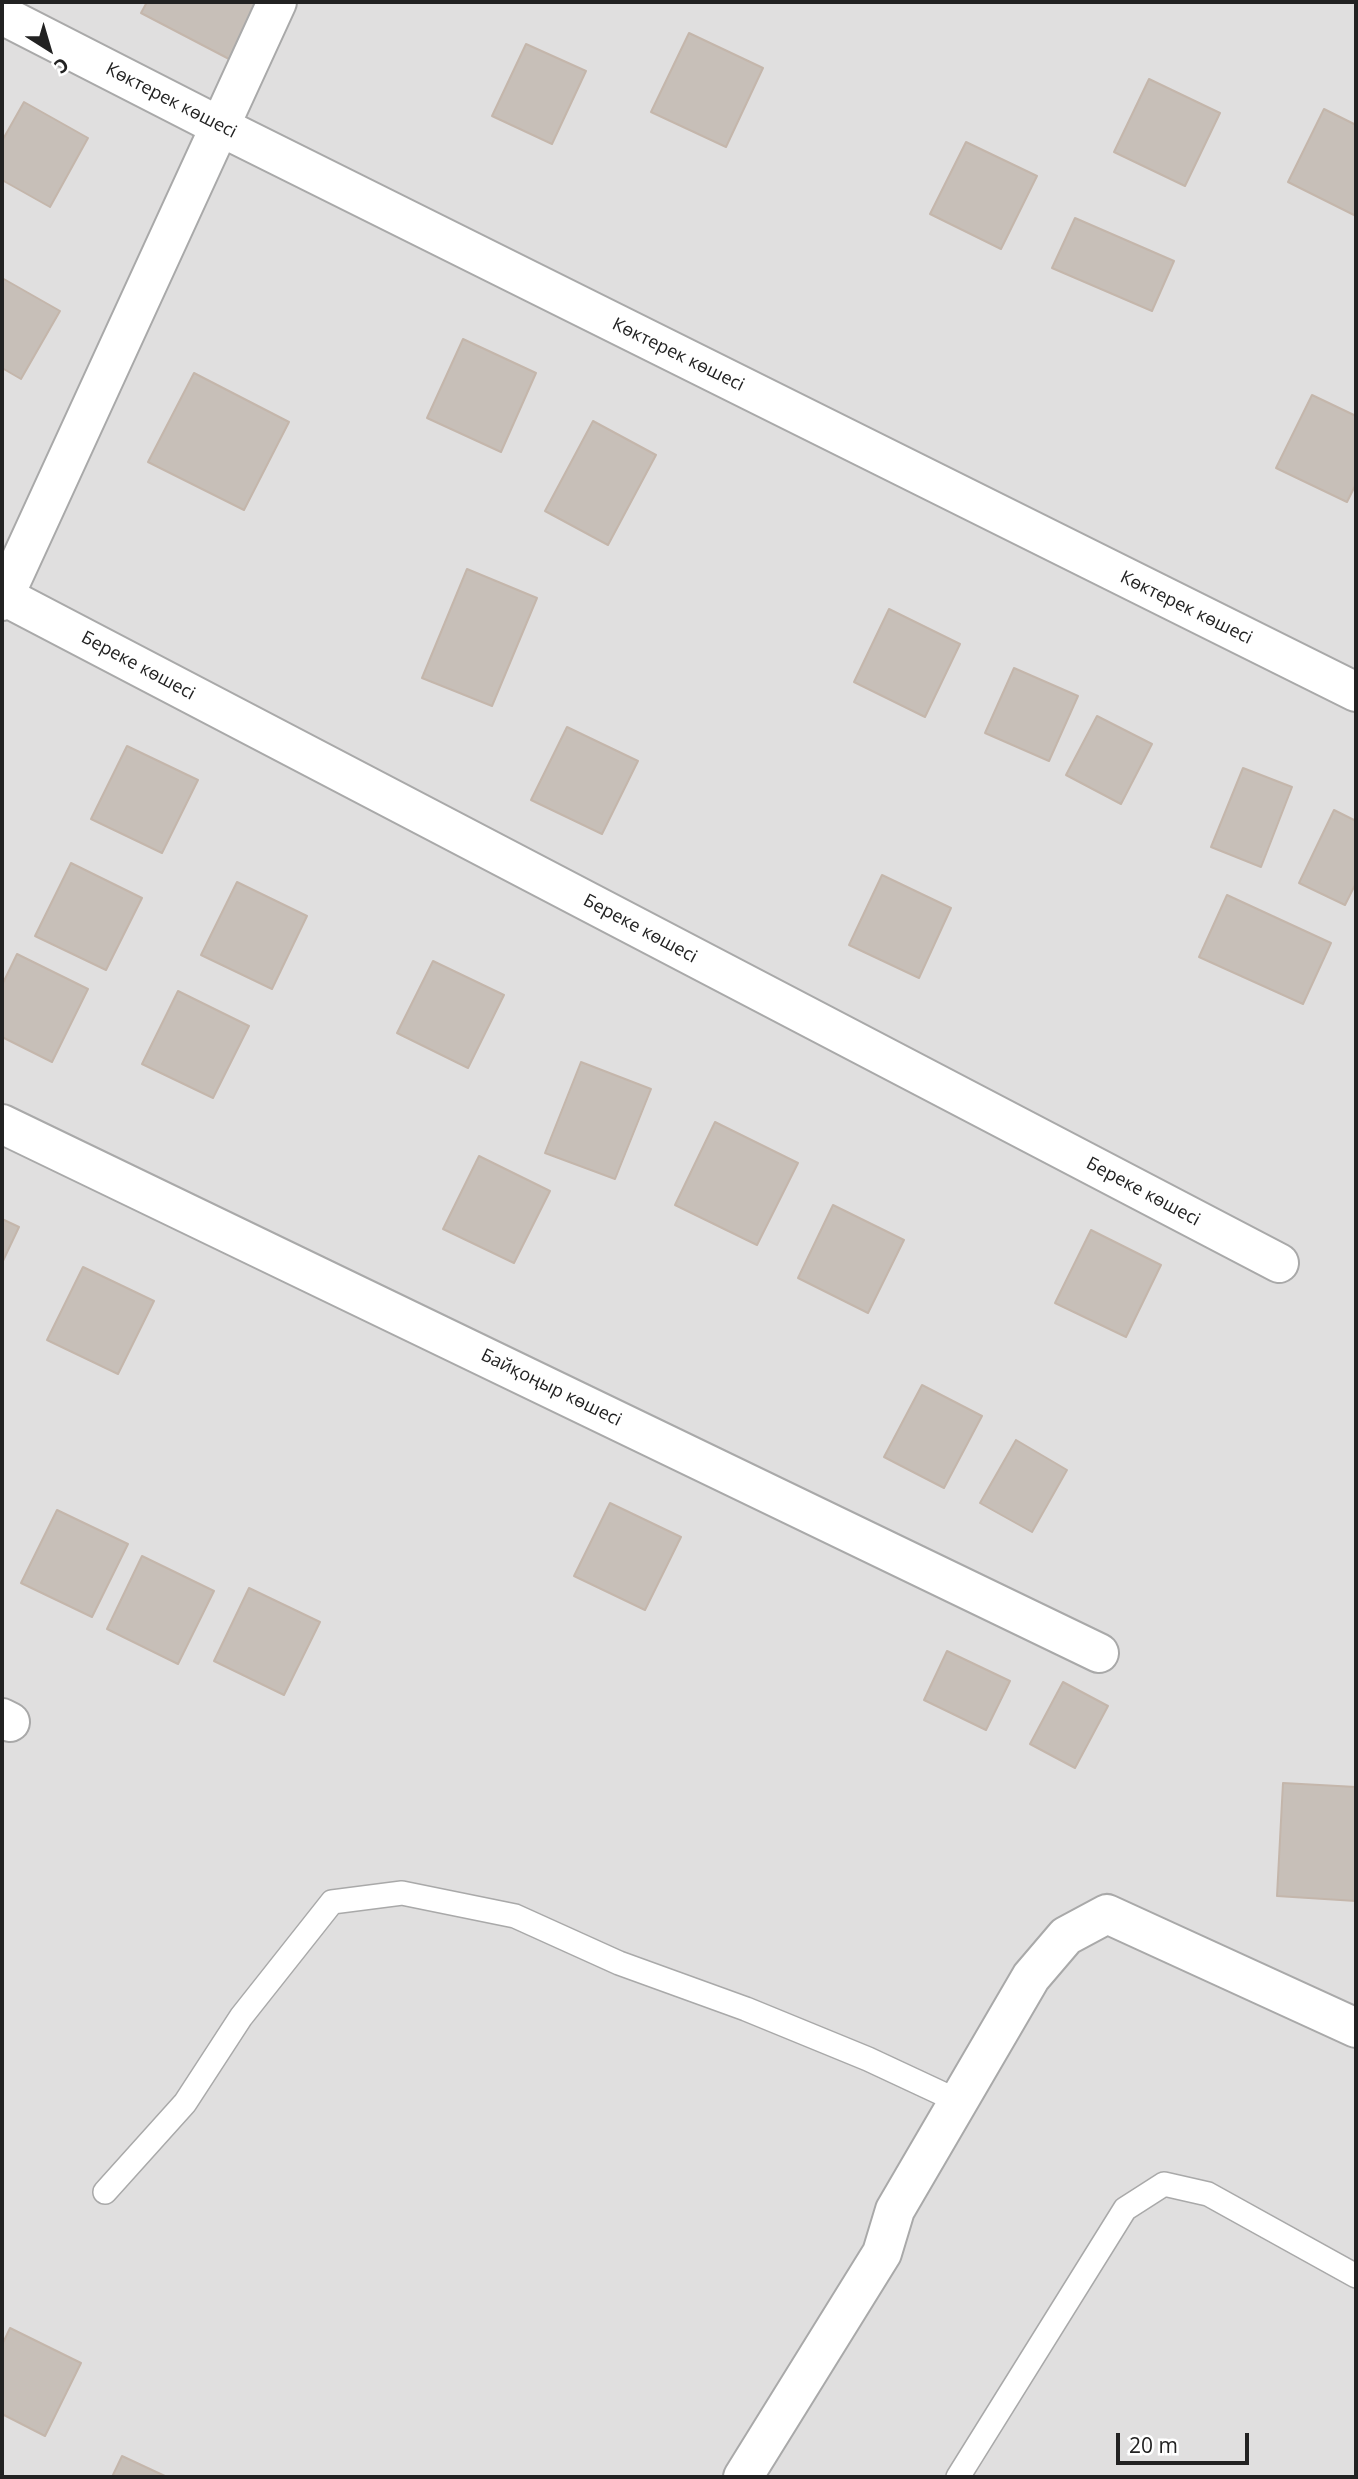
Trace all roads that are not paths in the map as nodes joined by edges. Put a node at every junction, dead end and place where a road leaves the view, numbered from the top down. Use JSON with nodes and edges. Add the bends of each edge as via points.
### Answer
{"nodes":[{"id":1,"x":277,"y":2,"type":"edge"},
{"id":2,"x":2,"y":15,"type":"edge"},
{"id":3,"x":221,"y":127,"type":"junction"},
{"id":4,"x":3,"y":597,"type":"edge"},
{"id":5,"x":1356,"y":692,"type":"edge"},
{"id":6,"x":2,"y":1124,"type":"edge"},
{"id":7,"x":1279,"y":1263,"type":"dead end"},
{"id":8,"x":1099,"y":1653,"type":"dead end"},
{"id":9,"x":1356,"y":2028,"type":"edge"},
{"id":10,"x":958,"y":2101,"type":"junction"},
{"id":11,"x":105,"y":2192,"type":"dead end"},
{"id":12,"x":1356,"y":2276,"type":"edge"},
{"id":13,"x":743,"y":2477,"type":"edge"},
{"id":14,"x":958,"y":2477,"type":"edge"}],
"edges":[{"from":1,"to":3,"type":"street"},
{"from":2,"to":3,"type":"street","name":"Көктерек көшесі"},
{"from":3,"to":4,"type":"street"},
{"from":3,"to":5,"type":"street","name":"Көктерек көшесі"},
{"from":4,"to":7,"type":"street","name":"Береке көшесі"},
{"from":6,"to":8,"type":"street","name":"Байқоңыр көшесі"},
{"from":9,"to":10,"type":"street","via":[[1107,1914],[1066,1936],[1031,1977]]},
{"from":10,"to":11,"type":"lane","via":[[868,2059],[619,1963],[515,1916],[391,1895],[332,1902],[241,2017],[185,2103]]},
{"from":10,"to":13,"type":"street","via":[[895,2210],[882,2253]]},
{"from":12,"to":14,"type":"lane","via":[[1208,2194],[1164,2184],[1125,2210]]}]}
